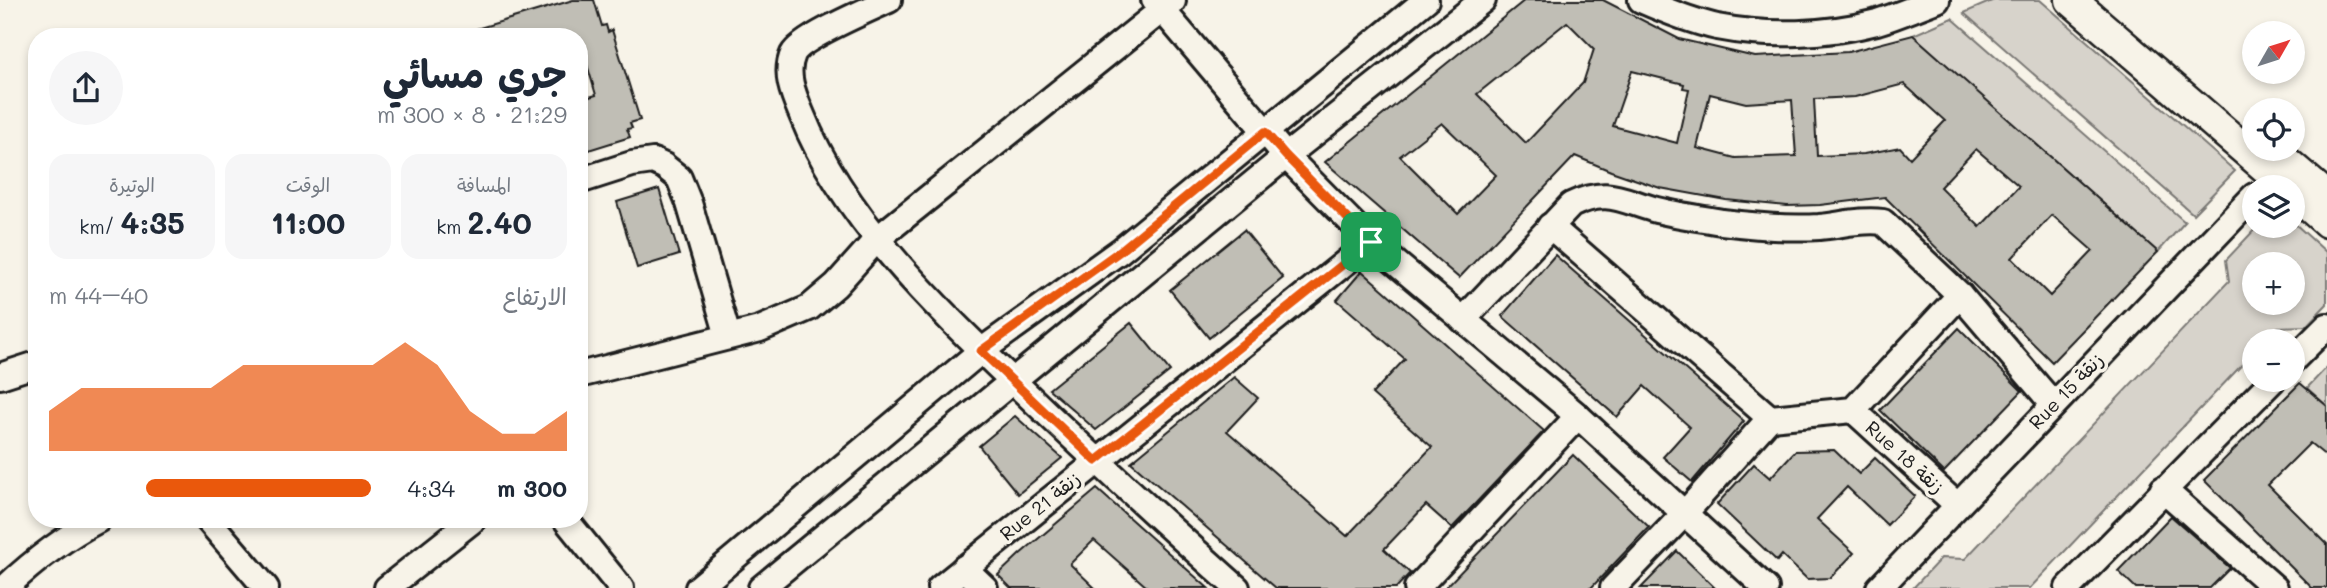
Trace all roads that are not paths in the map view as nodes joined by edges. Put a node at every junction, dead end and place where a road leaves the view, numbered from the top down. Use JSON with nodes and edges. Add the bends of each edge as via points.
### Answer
{"nodes":[{"id":1,"x":889,"y":0,"type":"edge"},
{"id":2,"x":1426,"y":0,"type":"edge"},
{"id":3,"x":1483,"y":0,"type":"edge"},
{"id":4,"x":1641,"y":0,"type":"edge"},
{"id":5,"x":2071,"y":0,"type":"edge"},
{"id":6,"x":2100,"y":0,"type":"edge"},
{"id":7,"x":1932,"y":1,"type":"edge"},
{"id":8,"x":1164,"y":3,"type":"edge"},
{"id":9,"x":2242,"y":124,"type":"edge"},
{"id":10,"x":1265,"y":132,"type":"junction"},
{"id":11,"x":1286,"y":156,"type":"junction"},
{"id":12,"x":2267,"y":175,"type":"edge"},
{"id":13,"x":588,"y":178,"type":"edge"},
{"id":14,"x":2305,"y":190,"type":"edge"},
{"id":15,"x":2327,"y":197,"type":"edge"},
{"id":16,"x":2305,"y":205,"type":"edge"},
{"id":17,"x":2242,"y":213,"type":"edge"},
{"id":18,"x":2327,"y":222,"type":"edge"},
{"id":19,"x":1550,"y":226,"type":"junction"},
{"id":20,"x":877,"y":239,"type":"junction"},
{"id":21,"x":1371,"y":242,"type":"junction"},
{"id":22,"x":1960,"y":295,"type":"junction"},
{"id":23,"x":1462,"y":320,"type":"junction"},
{"id":24,"x":2327,"y":327,"type":"edge"},
{"id":25,"x":728,"y":336,"type":"junction"},
{"id":26,"x":2305,"y":348,"type":"edge"},
{"id":27,"x":981,"y":351,"type":"junction"},
{"id":28,"x":28,"y":367,"type":"edge"},
{"id":29,"x":588,"y":373,"type":"edge"},
{"id":30,"x":0,"y":376,"type":"edge"},
{"id":31,"x":1014,"y":382,"type":"junction"},
{"id":32,"x":2261,"y":392,"type":"edge"},
{"id":33,"x":2053,"y":404,"type":"junction"},
{"id":34,"x":1853,"y":410,"type":"junction"},
{"id":35,"x":1578,"y":416,"type":"junction"},
{"id":36,"x":1770,"y":418,"type":"junction"},
{"id":37,"x":1096,"y":461,"type":"junction"},
{"id":38,"x":2163,"y":489,"type":"junction"},
{"id":39,"x":1957,"y":505,"type":"junction"},
{"id":40,"x":1685,"y":513,"type":"junction"},
{"id":41,"x":82,"y":528,"type":"edge"},
{"id":42,"x":215,"y":528,"type":"edge"},
{"id":43,"x":463,"y":528,"type":"edge"},
{"id":44,"x":572,"y":528,"type":"edge"},
{"id":45,"x":964,"y":568,"type":"junction"},
{"id":46,"x":5,"y":588,"type":"edge"},
{"id":47,"x":266,"y":588,"type":"edge"},
{"id":48,"x":387,"y":588,"type":"edge"},
{"id":49,"x":621,"y":588,"type":"edge"},
{"id":50,"x":698,"y":588,"type":"edge"},
{"id":51,"x":761,"y":588,"type":"edge"},
{"id":52,"x":940,"y":588,"type":"edge"},
{"id":53,"x":985,"y":588,"type":"edge"},
{"id":54,"x":1237,"y":588,"type":"edge"},
{"id":55,"x":1417,"y":588,"type":"edge"},
{"id":56,"x":1613,"y":588,"type":"edge"},
{"id":57,"x":1766,"y":588,"type":"edge"},
{"id":58,"x":1879,"y":588,"type":"edge"},
{"id":59,"x":2068,"y":588,"type":"edge"},
{"id":60,"x":2275,"y":588,"type":"edge"}],
"edges":[{"from":1,"to":20,"type":"street","via":[[809,39],[794,52],[788,69],[815,148]]},
{"from":2,"to":10,"type":"street"},
{"from":3,"to":11,"type":"street"},
{"from":4,"to":7,"type":"street","via":[[1718,27],[1773,32],[1824,31],[1877,22]]},
{"from":5,"to":12,"type":"main road"},
{"from":6,"to":9,"type":"main road"},
{"from":8,"to":10,"type":"street"},
{"from":8,"to":20,"type":"street"},
{"from":10,"to":11,"type":"street"},
{"from":10,"to":27,"type":"street","via":[[1120,251]]},
{"from":11,"to":21,"type":"street"},
{"from":11,"to":31,"type":"street"},
{"from":13,"to":25,"type":"street","via":[[653,161],[679,178]]},
{"from":14,"to":15,"type":"main road"},
{"from":16,"to":18,"type":"main road"},
{"from":17,"to":33,"type":"street","name":"Rue 15 زنقة"},
{"from":19,"to":22,"type":"street","via":[[1571,205],[1589,196],[1614,196],[1654,209],[1787,228],[1883,222]]},
{"from":19,"to":23,"type":"street"},
{"from":19,"to":36,"type":"street"},
{"from":20,"to":25,"type":"street","via":[[809,308],[760,329]]},
{"from":20,"to":27,"type":"street"},
{"from":21,"to":23,"type":"street"},
{"from":21,"to":37,"type":"street","name":"Rue 21 زنقة"},
{"from":22,"to":33,"type":"street"},
{"from":22,"to":34,"type":"street"},
{"from":23,"to":35,"type":"street"},
{"from":24,"to":26,"type":"street"},
{"from":25,"to":29,"type":"street"},
{"from":27,"to":31,"type":"street"},
{"from":27,"to":50,"type":"street"},
{"from":28,"to":30,"type":"street"},
{"from":31,"to":37,"type":"street"},
{"from":31,"to":51,"type":"street"},
{"from":32,"to":38,"type":"street"},
{"from":33,"to":39,"type":"street","name":"Rue 15 زنقة"},
{"from":34,"to":36,"type":"street"},
{"from":34,"to":39,"type":"street","name":"Rue 18 زنقة"},
{"from":35,"to":40,"type":"street"},
{"from":35,"to":55,"type":"street"},
{"from":36,"to":40,"type":"street"},
{"from":37,"to":45,"type":"street","name":"Rue 21 زنقة"},
{"from":37,"to":54,"type":"street"},
{"from":38,"to":59,"type":"street"},
{"from":38,"to":60,"type":"street"},
{"from":39,"to":58,"type":"street","name":"Rue 15 زنقة"},
{"from":40,"to":56,"type":"street"},
{"from":40,"to":57,"type":"street"},
{"from":41,"to":46,"type":"street","via":[[34,561]]},
{"from":42,"to":47,"type":"street"},
{"from":43,"to":48,"type":"street"},
{"from":44,"to":49,"type":"street"},
{"from":45,"to":52,"type":"street","name":"Rue 21 زنقة"},
{"from":45,"to":53,"type":"street"}]}
